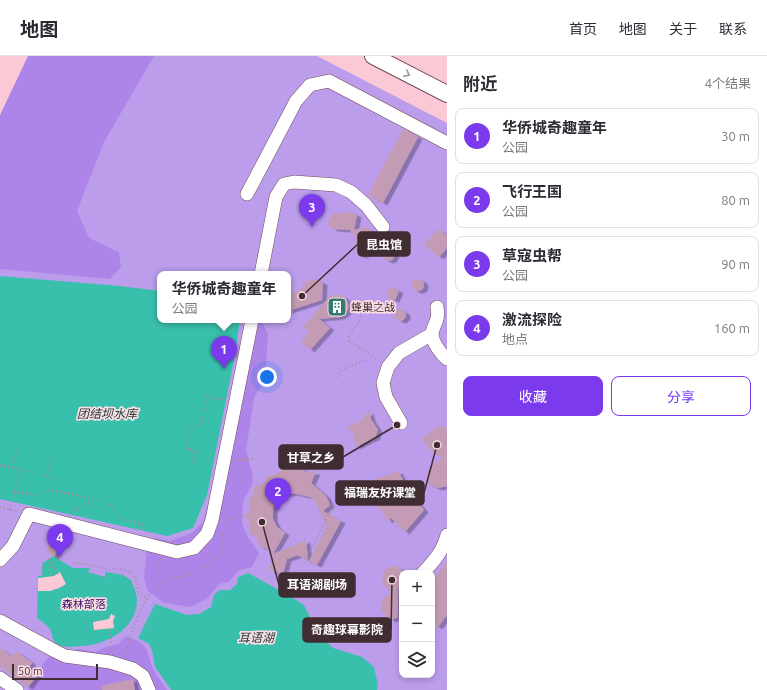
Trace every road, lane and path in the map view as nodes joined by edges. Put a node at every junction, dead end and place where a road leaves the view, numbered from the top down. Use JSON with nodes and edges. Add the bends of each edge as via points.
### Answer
{"nodes":[{"id":1,"x":372,"y":56,"type":"edge"},
{"id":2,"x":447,"y":94,"type":"edge"},
{"id":3,"x":447,"y":143,"type":"edge"},
{"id":4,"x":247,"y":194,"type":"dead end"},
{"id":5,"x":383,"y":227,"type":"dead end"},
{"id":6,"x":262,"y":271,"type":"edge"},
{"id":7,"x":437,"y":308,"type":"dead end"},
{"id":8,"x":361,"y":312,"type":"dead end"},
{"id":9,"x":251,"y":323,"type":"edge"},
{"id":10,"x":432,"y":334,"type":"junction"},
{"id":11,"x":374,"y":359,"type":"junction"},
{"id":12,"x":447,"y":359,"type":"edge"},
{"id":13,"x":388,"y":367,"type":"junction"},
{"id":14,"x":336,"y":377,"type":"dead end"},
{"id":15,"x":236,"y":402,"type":"junction"},
{"id":16,"x":401,"y":423,"type":"dead end"},
{"id":17,"x":18,"y":445,"type":"dead end"},
{"id":18,"x":52,"y":454,"type":"dead end"},
{"id":19,"x":253,"y":459,"type":"dead end"},
{"id":20,"x":0,"y":465,"type":"edge"},
{"id":21,"x":224,"y":465,"type":"junction"},
{"id":22,"x":12,"y":468,"type":"junction"},
{"id":23,"x":20,"y":470,"type":"junction"},
{"id":24,"x":47,"y":476,"type":"junction"},
{"id":25,"x":56,"y":478,"type":"dead end"},
{"id":26,"x":371,"y":481,"type":"dead end"},
{"id":27,"x":14,"y":491,"type":"junction"},
{"id":28,"x":94,"y":499,"type":"junction"},
{"id":29,"x":0,"y":507,"type":"edge"},
{"id":30,"x":10,"y":510,"type":"junction"},
{"id":31,"x":29,"y":514,"type":"junction"},
{"id":32,"x":246,"y":517,"type":"dead end"},
{"id":33,"x":57,"y":521,"type":"junction"},
{"id":34,"x":447,"y":535,"type":"edge"},
{"id":35,"x":140,"y":543,"type":"junction"},
{"id":36,"x":163,"y":549,"type":"junction"},
{"id":37,"x":0,"y":560,"type":"edge"},
{"id":38,"x":43,"y":562,"type":"dead end"},
{"id":39,"x":74,"y":563,"type":"dead end"},
{"id":40,"x":304,"y":563,"type":"dead end"},
{"id":41,"x":426,"y":570,"type":"edge"},
{"id":42,"x":58,"y":574,"type":"dead end"},
{"id":43,"x":54,"y":576,"type":"dead end"},
{"id":44,"x":44,"y":577,"type":"dead end"},
{"id":45,"x":162,"y":583,"type":"junction"},
{"id":46,"x":148,"y":599,"type":"junction"},
{"id":47,"x":0,"y":621,"type":"edge"},
{"id":48,"x":111,"y":628,"type":"dead end"},
{"id":49,"x":110,"y":662,"type":"junction"},
{"id":50,"x":123,"y":666,"type":"junction"},
{"id":51,"x":0,"y":678,"type":"edge"},
{"id":52,"x":17,"y":690,"type":"edge"},
{"id":53,"x":149,"y":690,"type":"edge"}],
"edges":[{"from":1,"to":2,"type":"main road","one_way":true},
{"from":3,"to":4,"type":"street","via":[[329,81],[310,85],[296,101]]},
{"from":5,"to":6,"type":"street","via":[[366,204],[351,192],[336,185],[294,182],[284,184],[276,197]]},
{"from":7,"to":10,"type":"street","via":[[439,316]]},
{"from":8,"to":11,"type":"path","via":[[360,321],[349,335],[349,341],[370,353]]},
{"from":9,"to":15,"type":"street"},
{"from":10,"to":12,"type":"street"},
{"from":10,"to":13,"type":"street","via":[[399,353]]},
{"from":11,"to":13,"type":"path"},
{"from":11,"to":14,"type":"path","via":[[355,363],[340,371]]},
{"from":13,"to":16,"type":"street","via":[[383,383],[386,397]]},
{"from":15,"to":21,"type":"street"},
{"from":15,"to":21,"type":"path","via":[[207,397],[201,424],[190,429],[186,448],[196,451],[192,463]]},
{"from":17,"to":22,"type":"path"},
{"from":18,"to":24,"type":"path"},
{"from":19,"to":21,"type":"path"},
{"from":20,"to":22,"type":"path"},
{"from":21,"to":36,"type":"street","via":[[207,534],[194,548],[177,552]]},
{"from":22,"to":23,"type":"path"},
{"from":23,"to":24,"type":"path"},
{"from":23,"to":27,"type":"path"},
{"from":24,"to":25,"type":"path"},
{"from":26,"to":40,"type":"path","via":[[335,503]]},
{"from":27,"to":28,"type":"path","via":[[37,496],[52,490]]},
{"from":27,"to":30,"type":"path"},
{"from":28,"to":33,"type":"path"},
{"from":28,"to":35,"type":"path","via":[[110,503],[120,518],[143,525]]},
{"from":29,"to":30,"type":"path"},
{"from":30,"to":31,"type":"path"},
{"from":31,"to":33,"type":"street"},
{"from":31,"to":37,"type":"street","via":[[13,546]]},
{"from":32,"to":45,"type":"path","via":[[228,519],[222,530],[222,552],[213,561],[191,573]]},
{"from":33,"to":35,"type":"street"},
{"from":34,"to":41,"type":"street","via":[[438,556]]},
{"from":35,"to":36,"type":"street"},
{"from":36,"to":45,"type":"path","via":[[159,572]]},
{"from":38,"to":44,"type":"path"},
{"from":39,"to":46,"type":"path","via":[[109,570],[125,570],[133,574],[138,582],[139,593]]},
{"from":42,"to":43,"type":"path","via":[[50,558]]},
{"from":45,"to":46,"type":"path"},
{"from":46,"to":50,"type":"path","via":[[130,635]]},
{"from":47,"to":49,"type":"street","via":[[65,656]]},
{"from":48,"to":49,"type":"path"},
{"from":49,"to":50,"type":"street"},
{"from":50,"to":53,"type":"street","via":[[143,676]]},
{"from":51,"to":52,"type":"street"}]}
